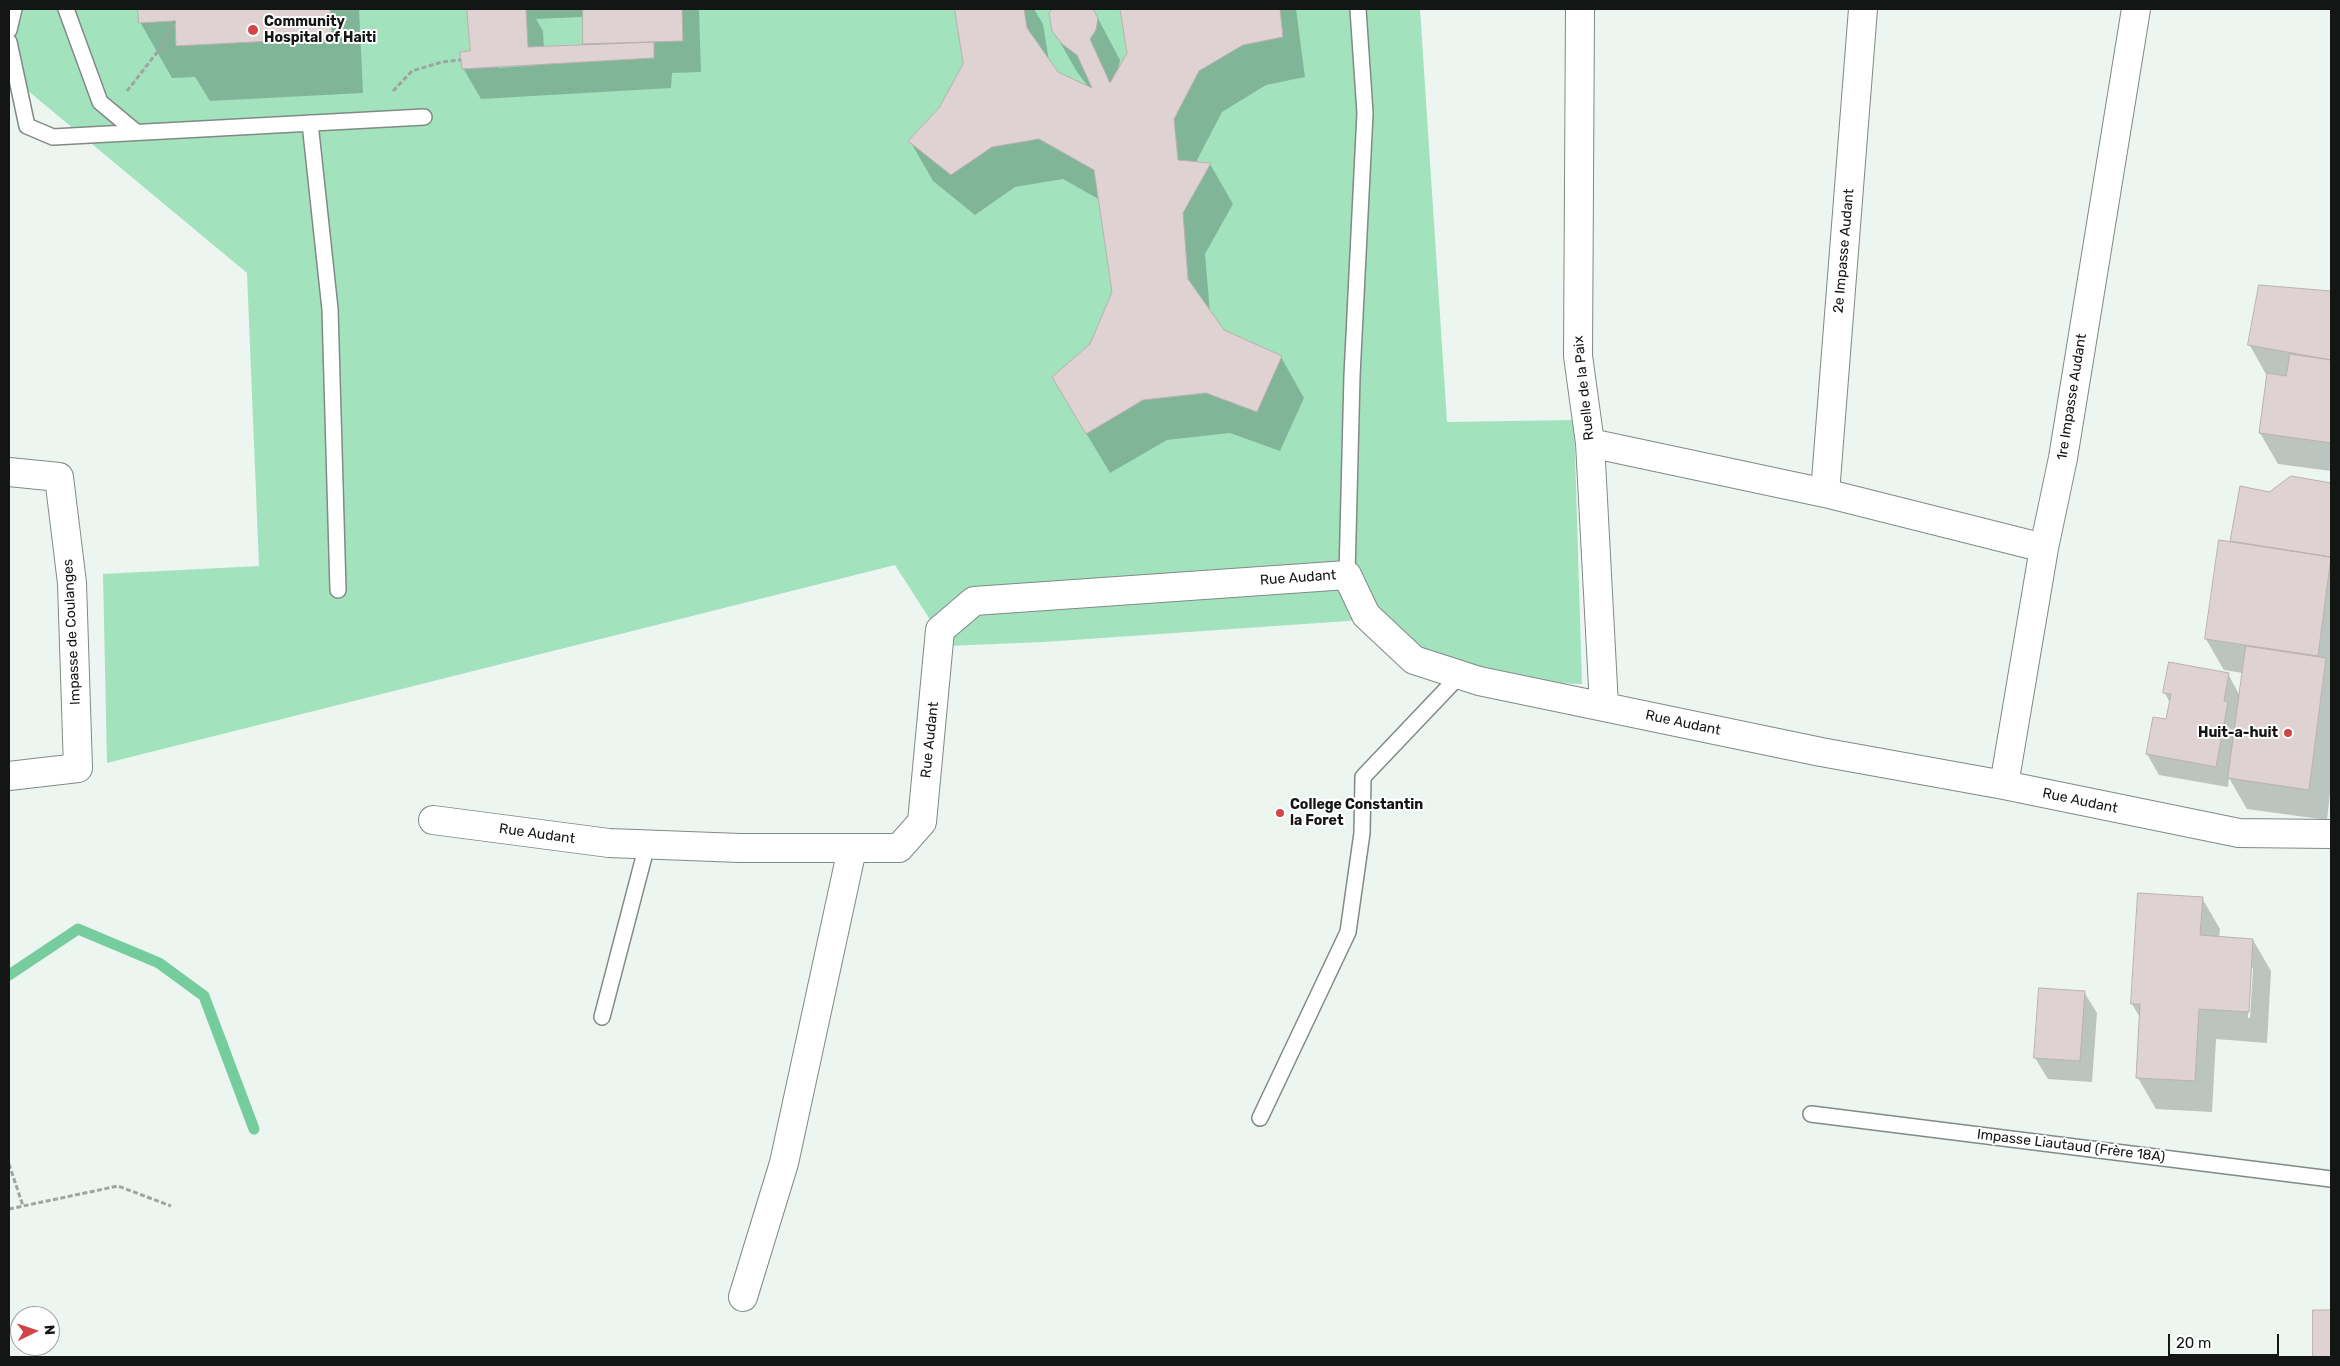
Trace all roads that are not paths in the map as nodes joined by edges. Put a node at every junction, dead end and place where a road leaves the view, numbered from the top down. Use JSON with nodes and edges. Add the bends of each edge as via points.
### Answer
{"nodes":[{"id":1,"x":14,"y":9,"type":"edge"},
{"id":2,"x":66,"y":9,"type":"edge"},
{"id":3,"x":1358,"y":9,"type":"edge"},
{"id":4,"x":1580,"y":9,"type":"edge"},
{"id":5,"x":1863,"y":9,"type":"edge"},
{"id":6,"x":2136,"y":9,"type":"edge"},
{"id":7,"x":9,"y":30,"type":"edge"},
{"id":8,"x":9,"y":42,"type":"edge"},
{"id":9,"x":424,"y":117,"type":"dead end"},
{"id":10,"x":310,"y":123,"type":"junction"},
{"id":11,"x":136,"y":132,"type":"junction"},
{"id":12,"x":1590,"y":443,"type":"junction"},
{"id":13,"x":9,"y":472,"type":"edge"},
{"id":14,"x":1825,"y":493,"type":"junction"},
{"id":15,"x":2044,"y":548,"type":"junction"},
{"id":16,"x":1347,"y":575,"type":"junction"},
{"id":17,"x":338,"y":590,"type":"dead end"},
{"id":18,"x":1460,"y":675,"type":"junction"},
{"id":19,"x":1604,"y":706,"type":"junction"},
{"id":20,"x":9,"y":776,"type":"edge"},
{"id":21,"x":2004,"y":785,"type":"junction"},
{"id":22,"x":433,"y":820,"type":"dead end"},
{"id":23,"x":2331,"y":834,"type":"edge"},
{"id":24,"x":647,"y":845,"type":"junction"},
{"id":25,"x":852,"y":849,"type":"junction"},
{"id":26,"x":602,"y":1017,"type":"dead end"},
{"id":27,"x":1811,"y":1114,"type":"dead end"},
{"id":28,"x":1260,"y":1118,"type":"dead end"},
{"id":29,"x":2331,"y":1179,"type":"edge"},
{"id":30,"x":743,"y":1297,"type":"dead end"}],
"edges":[{"from":1,"to":7,"type":"lane"},
{"from":2,"to":11,"type":"lane","via":[[100,102]]},
{"from":3,"to":16,"type":"lane","via":[[1365,113],[1352,376]]},
{"from":4,"to":12,"type":"street","name":"Ruelle de la Paix","via":[[1578,356]]},
{"from":5,"to":14,"type":"street","name":"2e Impasse Audant"},
{"from":6,"to":15,"type":"street","name":"1re Impasse Audant","via":[[2063,458]]},
{"from":8,"to":11,"type":"lane","via":[[27,126],[53,137]]},
{"from":9,"to":10,"type":"lane"},
{"from":10,"to":11,"type":"lane"},
{"from":10,"to":17,"type":"lane","via":[[330,309]]},
{"from":12,"to":14,"type":"street"},
{"from":12,"to":19,"type":"street","name":"Ruelle de la Paix"},
{"from":13,"to":20,"type":"street","name":"Impasse de Coulanges","via":[[59,477],[72,583],[78,768]]},
{"from":14,"to":15,"type":"street"},
{"from":15,"to":21,"type":"street","name":"1re Impasse Audant"},
{"from":16,"to":18,"type":"street","name":"Rue Audant","via":[[1366,614],[1414,660]]},
{"from":16,"to":25,"type":"street","name":"Rue Audant","via":[[974,601],[940,630],[922,822],[899,848]]},
{"from":18,"to":19,"type":"street","name":"Rue Audant"},
{"from":18,"to":28,"type":"lane","via":[[1363,778],[1362,833],[1348,932]]},
{"from":19,"to":21,"type":"street","name":"Rue Audant","via":[[1820,752]]},
{"from":21,"to":23,"type":"street","name":"Rue Audant","via":[[2238,833]]},
{"from":22,"to":24,"type":"street","name":"Rue Audant","via":[[608,843]]},
{"from":24,"to":25,"type":"street","name":"Rue Audant"},
{"from":24,"to":26,"type":"lane"},
{"from":25,"to":30,"type":"street","via":[[784,1163]]},
{"from":27,"to":29,"type":"lane","name":"Impasse Liautaud (Frère 18A)"}]}
